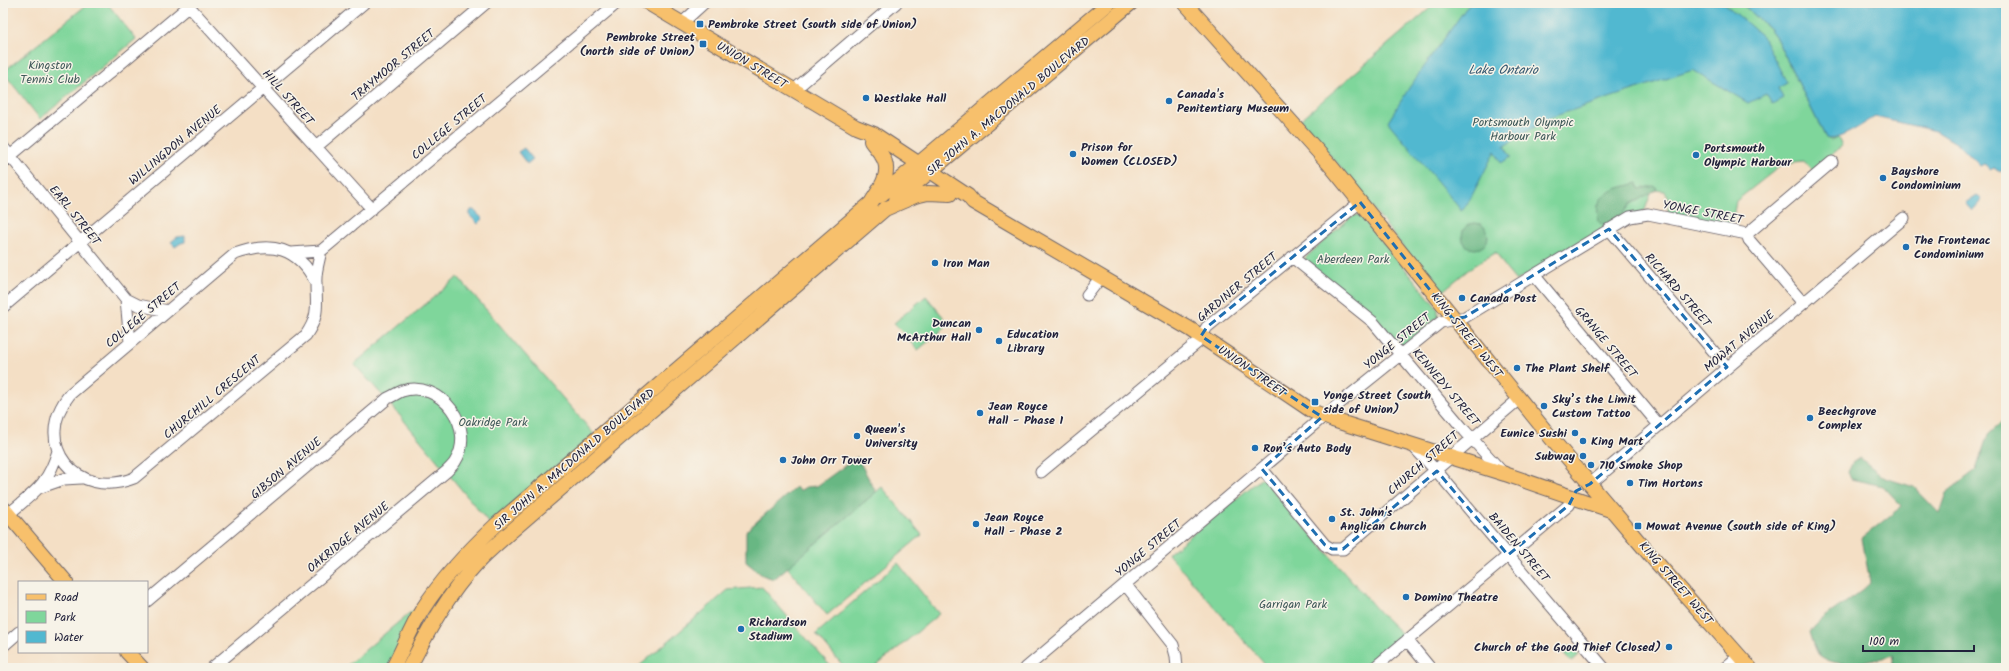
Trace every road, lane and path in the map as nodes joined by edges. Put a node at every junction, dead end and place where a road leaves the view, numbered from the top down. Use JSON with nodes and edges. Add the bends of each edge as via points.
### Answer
{"nodes":[{"id":1,"x":364,"y":3,"type":"edge"},
{"id":2,"x":486,"y":3,"type":"edge"},
{"id":3,"x":617,"y":3,"type":"edge"},
{"id":4,"x":648,"y":3,"type":"edge"},
{"id":5,"x":704,"y":3,"type":"edge"},
{"id":6,"x":896,"y":3,"type":"edge"},
{"id":7,"x":1109,"y":3,"type":"edge"},
{"id":8,"x":1131,"y":3,"type":"edge"},
{"id":9,"x":1185,"y":3,"type":"edge"},
{"id":10,"x":187,"y":5,"type":"edge"},
{"id":11,"x":682,"y":23,"type":"junction"},
{"id":12,"x":263,"y":88,"type":"junction"},
{"id":13,"x":794,"y":90,"type":"junction"},
{"id":14,"x":856,"y":127,"type":"junction"},
{"id":15,"x":871,"y":141,"type":"junction"},
{"id":16,"x":316,"y":147,"type":"junction"},
{"id":17,"x":5,"y":155,"type":"edge"},
{"id":18,"x":1832,"y":162,"type":"dead end"},
{"id":19,"x":915,"y":166,"type":"junction"},
{"id":20,"x":927,"y":174,"type":"junction"},
{"id":21,"x":950,"y":194,"type":"junction"},
{"id":22,"x":973,"y":202,"type":"junction"},
{"id":23,"x":1360,"y":202,"type":"junction"},
{"id":24,"x":871,"y":203,"type":"junction"},
{"id":25,"x":372,"y":209,"type":"junction"},
{"id":26,"x":886,"y":209,"type":"junction"},
{"id":27,"x":1904,"y":218,"type":"dead end"},
{"id":28,"x":1609,"y":229,"type":"junction"},
{"id":29,"x":1747,"y":234,"type":"junction"},
{"id":30,"x":80,"y":242,"type":"junction"},
{"id":31,"x":321,"y":251,"type":"junction"},
{"id":32,"x":291,"y":253,"type":"junction"},
{"id":33,"x":1292,"y":257,"type":"junction"},
{"id":34,"x":304,"y":265,"type":"joint"},
{"id":35,"x":1534,"y":275,"type":"junction"},
{"id":36,"x":1101,"y":277,"type":"junction"},
{"id":37,"x":316,"y":283,"type":"junction"},
{"id":38,"x":1087,"y":295,"type":"dead end"},
{"id":39,"x":126,"y":299,"type":"junction"},
{"id":40,"x":1803,"y":303,"type":"junction"},
{"id":41,"x":3,"y":307,"type":"edge"},
{"id":42,"x":168,"y":311,"type":"junction"},
{"id":43,"x":1453,"y":319,"type":"junction"},
{"id":44,"x":1201,"y":336,"type":"junction"},
{"id":45,"x":130,"y":343,"type":"junction"},
{"id":46,"x":1401,"y":354,"type":"junction"},
{"id":47,"x":1728,"y":367,"type":"junction"},
{"id":48,"x":1519,"y":399,"type":"junction"},
{"id":49,"x":450,"y":407,"type":"joint"},
{"id":50,"x":1324,"y":416,"type":"junction"},
{"id":51,"x":1659,"y":425,"type":"junction"},
{"id":52,"x":1472,"y":438,"type":"junction"},
{"id":53,"x":1412,"y":445,"type":"junction"},
{"id":54,"x":58,"y":451,"type":"junction"},
{"id":55,"x":1451,"y":457,"type":"junction"},
{"id":56,"x":67,"y":465,"type":"joint"},
{"id":57,"x":1262,"y":469,"type":"junction"},
{"id":58,"x":1436,"y":471,"type":"junction"},
{"id":59,"x":1041,"y":472,"type":"dead end"},
{"id":60,"x":1505,"y":474,"type":"junction"},
{"id":61,"x":81,"y":478,"type":"junction"},
{"id":62,"x":1590,"y":484,"type":"junction"},
{"id":63,"x":41,"y":487,"type":"junction"},
{"id":64,"x":1552,"y":490,"type":"junction"},
{"id":65,"x":1572,"y":498,"type":"junction"},
{"id":66,"x":1613,"y":511,"type":"junction"},
{"id":67,"x":5,"y":514,"type":"edge"},
{"id":68,"x":1508,"y":555,"type":"junction"},
{"id":69,"x":65,"y":581,"type":"edge"},
{"id":70,"x":1125,"y":584,"type":"junction"},
{"id":71,"x":148,"y":600,"type":"edge"},
{"id":72,"x":18,"y":633,"type":"edge"},
{"id":73,"x":1407,"y":640,"type":"junction"},
{"id":74,"x":3,"y":646,"type":"edge"},
{"id":75,"x":128,"y":653,"type":"edge"},
{"id":76,"x":1739,"y":656,"type":"junction"},
{"id":77,"x":142,"y":668,"type":"edge"},
{"id":78,"x":212,"y":668,"type":"edge"},
{"id":79,"x":393,"y":668,"type":"edge"},
{"id":80,"x":409,"y":668,"type":"edge"},
{"id":81,"x":1026,"y":668,"type":"edge"},
{"id":82,"x":1177,"y":668,"type":"edge"},
{"id":83,"x":1374,"y":668,"type":"edge"},
{"id":84,"x":1430,"y":668,"type":"edge"},
{"id":85,"x":1604,"y":668,"type":"edge"},
{"id":86,"x":1725,"y":668,"type":"edge"},
{"id":87,"x":1750,"y":668,"type":"edge"}],
"edges":[{"from":1,"to":12,"type":"street","name":"WILLINGDON AVENUE"},
{"from":2,"to":16,"type":"street","name":"TRAYMOOR STREET"},
{"from":3,"to":25,"type":"street","name":"COLLEGE STREET"},
{"from":4,"to":11,"type":"main road","name":"UNION STREET"},
{"from":5,"to":11,"type":"street"},
{"from":6,"to":13,"type":"street"},
{"from":7,"to":19,"type":"main road","name":"SIR JOHN A. MACDONALD BOULEVARD"},
{"from":8,"to":20,"type":"main road","name":"SIR JOHN A. MACDONALD BOULEVARD"},
{"from":9,"to":23,"type":"main road","name":"KING STREET WEST","via":[[1325,159]]},
{"from":10,"to":12,"type":"street","name":"HILL STREET"},
{"from":10,"to":17,"type":"street"},
{"from":11,"to":13,"type":"main road","name":"UNION STREET"},
{"from":12,"to":16,"type":"street","name":"HILL STREET"},
{"from":12,"to":30,"type":"street","name":"WILLINGDON AVENUE"},
{"from":13,"to":14,"type":"main road","name":"UNION STREET"},
{"from":14,"to":15,"type":"main road","name":"UNION STREET"},
{"from":14,"to":19,"type":"main road","name":"UNION STREET","via":[[874,134]]},
{"from":15,"to":19,"type":"main road","name":"UNION STREET"},
{"from":15,"to":24,"type":"main road","via":[[885,161],[886,167],[884,182]]},
{"from":16,"to":25,"type":"street","name":"HILL STREET"},
{"from":17,"to":30,"type":"street","name":"EARL STREET"},
{"from":18,"to":29,"type":"street","name":"YONGE STREET"},
{"from":19,"to":20,"type":"main road","name":"UNION STREET"},
{"from":19,"to":24,"type":"main road","name":"SIR JOHN A. MACDONALD BOULEVARD"},
{"from":20,"to":21,"type":"main road","name":"UNION STREET"},
{"from":20,"to":22,"type":"main road","name":"UNION STREET","via":[[968,196]]},
{"from":20,"to":26,"type":"main road","name":"SIR JOHN A. MACDONALD BOULEVARD"},
{"from":21,"to":22,"type":"main road","name":"UNION STREET","via":[[966,203]]},
{"from":21,"to":26,"type":"main road","via":[[928,193],[915,196]]},
{"from":22,"to":36,"type":"main road","name":"UNION STREET"},
{"from":23,"to":33,"type":"street","name":"GARDINER STREET"},
{"from":23,"to":43,"type":"main road","name":"KING STREET WEST"},
{"from":24,"to":79,"type":"main road","name":"SIR JOHN A. MACDONALD BOULEVARD","via":[[497,524],[466,554],[422,611]]},
{"from":25,"to":31,"type":"street","name":"COLLEGE STREET"},
{"from":26,"to":80,"type":"main road","name":"SIR JOHN A. MACDONALD BOULEVARD","via":[[477,563],[434,620]]},
{"from":27,"to":40,"type":"street","name":"MOWAT AVENUE"},
{"from":28,"to":29,"type":"street","name":"YONGE STREET","via":[[1630,217],[1648,214]]},
{"from":28,"to":35,"type":"street","name":"YONGE STREET"},
{"from":28,"to":47,"type":"street","name":"RICHARD STREET"},
{"from":29,"to":40,"type":"street","via":[[1749,240]]},
{"from":30,"to":39,"type":"street","name":"EARL STREET"},
{"from":30,"to":41,"type":"street","name":"WILLINGDON AVENUE"},
{"from":31,"to":32,"type":"street","name":"COLLEGE STREET"},
{"from":31,"to":37,"type":"street","name":"CHURCHILL CRESCENT"},
{"from":32,"to":34,"type":"street","name":"COLLEGE STREET"},
{"from":32,"to":42,"type":"street","name":"COLLEGE STREET","via":[[270,247],[252,248],[236,254]]},
{"from":33,"to":44,"type":"street","name":"GARDINER STREET","via":[[1207,327]]},
{"from":33,"to":46,"type":"street","name":"KENNEDY STREET","via":[[1373,322]]},
{"from":34,"to":37,"type":"street","name":"CHURCHILL CRESCENT"},
{"from":35,"to":43,"type":"street","name":"YONGE STREET","via":[[1465,317]]},
{"from":35,"to":51,"type":"street","name":"GRANGE STREET"},
{"from":36,"to":38,"type":"street"},
{"from":36,"to":44,"type":"main road","name":"UNION STREET"},
{"from":37,"to":61,"type":"street","name":"CHURCHILL CRESCENT","via":[[318,308],[314,323],[306,335],[143,472],[122,483],[100,484]]},
{"from":39,"to":42,"type":"street","name":"EARL STREET","via":[[146,307]]},
{"from":39,"to":45,"type":"street"},
{"from":40,"to":47,"type":"street","name":"MOWAT AVENUE"},
{"from":42,"to":45,"type":"street","name":"COLLEGE STREET"},
{"from":43,"to":46,"type":"street","name":"YONGE STREET","via":[[1441,322]]},
{"from":43,"to":48,"type":"main road","name":"KING STREET WEST"},
{"from":44,"to":50,"type":"main road","name":"UNION STREET","via":[[1300,404]]},
{"from":44,"to":59,"type":"street","name":"GARDINER STREET","via":[[1197,343]]},
{"from":45,"to":54,"type":"street","name":"COLLEGE STREET","via":[[63,402],[56,420]]},
{"from":46,"to":50,"type":"street","name":"YONGE STREET"},
{"from":46,"to":52,"type":"street","name":"KENNEDY STREET"},
{"from":47,"to":51,"type":"street","name":"MOWAT AVENUE"},
{"from":48,"to":52,"type":"street","name":"CHURCH STREET"},
{"from":48,"to":62,"type":"main road","name":"KING STREET WEST"},
{"from":49,"to":71,"type":"street","name":"GIBSON AVENUE","via":[[432,393],[421,390],[403,391],[388,398]]},
{"from":49,"to":78,"type":"street","name":"OAKRIDGE AVENUE","via":[[461,427],[456,462]]},
{"from":50,"to":53,"type":"main road","name":"UNION STREET"},
{"from":50,"to":57,"type":"street","name":"YONGE STREET"},
{"from":51,"to":62,"type":"street","name":"MOWAT AVENUE"},
{"from":52,"to":55,"type":"street","name":"CHURCH STREET"},
{"from":52,"to":60,"type":"street","name":"KENNEDY STREET"},
{"from":53,"to":55,"type":"main road","name":"UNION STREET"},
{"from":53,"to":58,"type":"street","name":"BAIDEN STREET"},
{"from":54,"to":56,"type":"street","name":"COLLEGE STREET"},
{"from":54,"to":63,"type":"street","name":"COLLEGE STREET","via":[[54,465]]},
{"from":55,"to":58,"type":"street","name":"CHURCH STREET"},
{"from":55,"to":60,"type":"main road","name":"UNION STREET"},
{"from":56,"to":61,"type":"street","name":"CHURCHILL CRESCENT"},
{"from":57,"to":58,"type":"street","name":"CHURCH STREET","via":[[1325,545],[1332,549],[1343,549]]},
{"from":57,"to":70,"type":"street","name":"YONGE STREET"},
{"from":58,"to":68,"type":"street","name":"BAIDEN STREET"},
{"from":60,"to":64,"type":"main road","name":"UNION STREET"},
{"from":61,"to":63,"type":"street","name":"CHURCHILL CRESCENT","via":[[64,479]]},
{"from":62,"to":64,"type":"main road","name":"UNION STREET","via":[[1576,490]]},
{"from":62,"to":66,"type":"main road","name":"KING STREET WEST"},
{"from":63,"to":67,"type":"street","name":"COLLEGE STREET"},
{"from":64,"to":65,"type":"main road","name":"UNION STREET"},
{"from":65,"to":66,"type":"main road","name":"UNION STREET"},
{"from":65,"to":68,"type":"street","via":[[1569,505]]},
{"from":66,"to":76,"type":"main road","name":"KING STREET WEST"},
{"from":67,"to":69,"type":"main road"},
{"from":68,"to":73,"type":"street"},
{"from":68,"to":85,"type":"street","name":"BAIDEN STREET"},
{"from":70,"to":81,"type":"street","name":"YONGE STREET"},
{"from":70,"to":82,"type":"street","via":[[1173,645]]},
{"from":72,"to":74,"type":"street"},
{"from":73,"to":83,"type":"street"},
{"from":73,"to":84,"type":"street"},
{"from":75,"to":77,"type":"main road"},
{"from":76,"to":86,"type":"street"},
{"from":76,"to":87,"type":"main road","name":"KING STREET WEST"}]}
